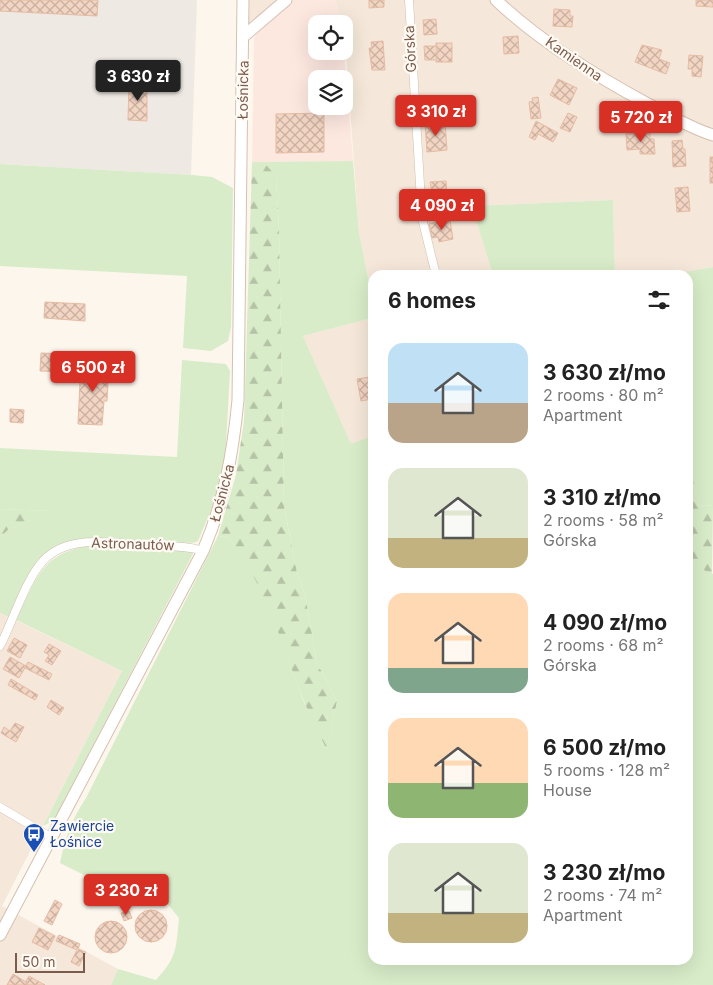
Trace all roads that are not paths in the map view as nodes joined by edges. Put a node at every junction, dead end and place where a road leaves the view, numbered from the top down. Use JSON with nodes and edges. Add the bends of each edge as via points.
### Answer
{"nodes":[{"id":1,"x":244,"y":0,"type":"edge"},
{"id":2,"x":286,"y":0,"type":"edge"},
{"id":3,"x":408,"y":0,"type":"edge"},
{"id":4,"x":496,"y":0,"type":"edge"},
{"id":5,"x":244,"y":36,"type":"junction"},
{"id":6,"x":713,"y":136,"type":"edge"},
{"id":7,"x":435,"y":270,"type":"edge"},
{"id":8,"x":203,"y":551,"type":"junction"},
{"id":9,"x":0,"y":646,"type":"edge"},
{"id":10,"x":0,"y":807,"type":"edge"},
{"id":11,"x":52,"y":838,"type":"junction"},
{"id":12,"x":0,"y":935,"type":"edge"}],
"edges":[{"from":1,"to":5,"type":"street","name":"Łośnicka"},
{"from":2,"to":5,"type":"street"},
{"from":3,"to":7,"type":"street","name":"Górska","via":[[422,218]]},
{"from":4,"to":6,"type":"street","name":"Kamienna","via":[[596,76]]},
{"from":5,"to":8,"type":"street","name":"Łośnicka","via":[[238,400],[233,451],[225,488]]},
{"from":8,"to":9,"type":"street","name":"Astronautów","via":[[179,546],[95,540],[56,552],[44,560],[33,574]]},
{"from":8,"to":11,"type":"street","name":"Łośnicka"},
{"from":10,"to":11,"type":"street"},
{"from":11,"to":12,"type":"street","name":"Łośnicka"}]}
